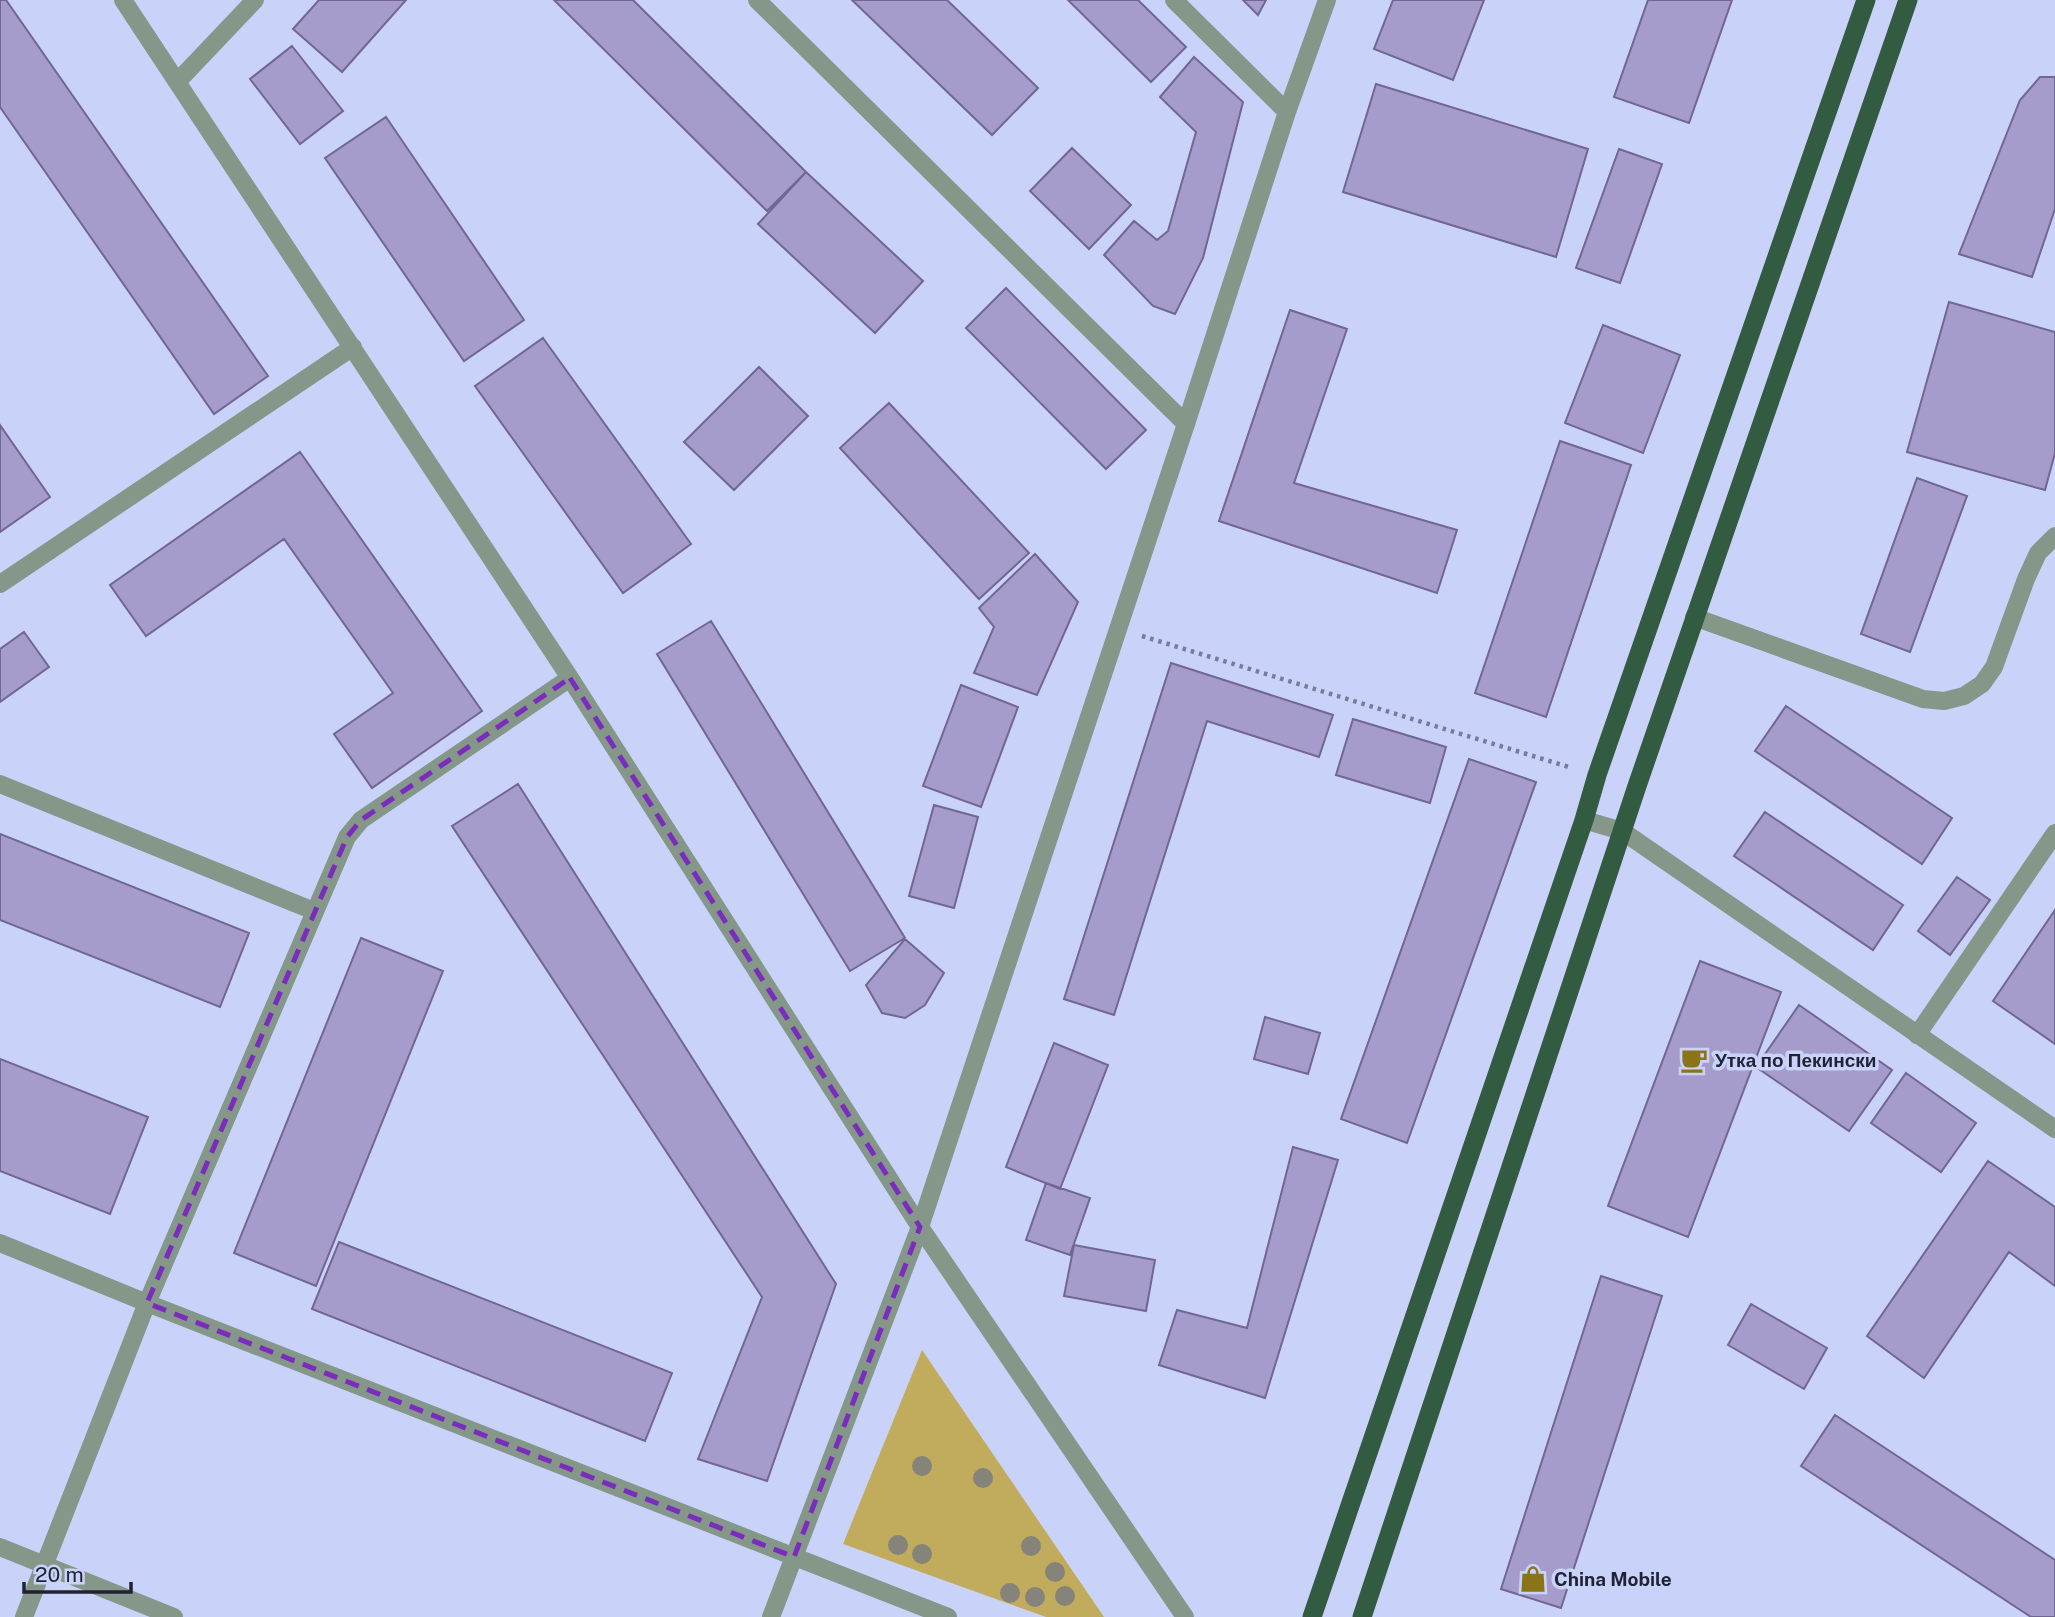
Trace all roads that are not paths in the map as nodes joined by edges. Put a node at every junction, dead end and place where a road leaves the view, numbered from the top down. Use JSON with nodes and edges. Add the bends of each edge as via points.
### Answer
{"nodes":[{"id":1,"x":123,"y":0,"type":"edge"},
{"id":2,"x":255,"y":0,"type":"edge"},
{"id":3,"x":757,"y":0,"type":"edge"},
{"id":4,"x":1174,"y":0,"type":"edge"},
{"id":5,"x":1327,"y":0,"type":"edge"},
{"id":6,"x":1866,"y":0,"type":"edge"},
{"id":7,"x":1908,"y":0,"type":"edge"},
{"id":8,"x":178,"y":81,"type":"junction"},
{"id":9,"x":1287,"y":112,"type":"junction"},
{"id":10,"x":352,"y":347,"type":"junction"},
{"id":11,"x":1186,"y":424,"type":"junction"},
{"id":12,"x":2055,"y":536,"type":"edge"},
{"id":13,"x":0,"y":584,"type":"edge"},
{"id":14,"x":1694,"y":617,"type":"junction"},
{"id":15,"x":570,"y":678,"type":"junction"},
{"id":16,"x":0,"y":784,"type":"edge"},
{"id":17,"x":1584,"y":820,"type":"junction"},
{"id":18,"x":1622,"y":831,"type":"junction"},
{"id":19,"x":2055,"y":833,"type":"edge"},
{"id":20,"x":314,"y":911,"type":"junction"},
{"id":21,"x":1917,"y":1035,"type":"junction"},
{"id":22,"x":2055,"y":1129,"type":"edge"},
{"id":23,"x":920,"y":1227,"type":"junction"},
{"id":24,"x":0,"y":1243,"type":"edge"},
{"id":25,"x":147,"y":1303,"type":"junction"},
{"id":26,"x":0,"y":1547,"type":"edge"},
{"id":27,"x":794,"y":1557,"type":"junction"},
{"id":28,"x":44,"y":1565,"type":"junction"},
{"id":29,"x":24,"y":1617,"type":"edge"},
{"id":30,"x":174,"y":1617,"type":"edge"},
{"id":31,"x":771,"y":1617,"type":"edge"},
{"id":32,"x":948,"y":1617,"type":"edge"},
{"id":33,"x":1185,"y":1617,"type":"edge"},
{"id":34,"x":1312,"y":1617,"type":"edge"},
{"id":35,"x":1362,"y":1617,"type":"edge"}],
"edges":[{"from":1,"to":8,"type":"street"},
{"from":2,"to":8,"type":"street"},
{"from":3,"to":11,"type":"street"},
{"from":4,"to":9,"type":"street"},
{"from":5,"to":9,"type":"street"},
{"from":6,"to":17,"type":"highway"},
{"from":7,"to":14,"type":"highway"},
{"from":8,"to":10,"type":"street"},
{"from":9,"to":11,"type":"street"},
{"from":10,"to":13,"type":"street"},
{"from":10,"to":15,"type":"street"},
{"from":11,"to":23,"type":"street"},
{"from":12,"to":14,"type":"street","via":[[2038,553],[2025,579],[1994,667],[1982,684],[1964,696],[1944,701],[1923,699]]},
{"from":14,"to":18,"type":"highway"},
{"from":15,"to":20,"type":"street","via":[[361,820],[346,837]]},
{"from":15,"to":23,"type":"street"},
{"from":16,"to":20,"type":"street"},
{"from":17,"to":18,"type":"street"},
{"from":17,"to":34,"type":"highway"},
{"from":18,"to":21,"type":"street"},
{"from":18,"to":35,"type":"highway"},
{"from":19,"to":21,"type":"street"},
{"from":20,"to":25,"type":"street"},
{"from":21,"to":22,"type":"street"},
{"from":23,"to":27,"type":"street"},
{"from":23,"to":33,"type":"street"},
{"from":24,"to":25,"type":"street"},
{"from":25,"to":27,"type":"street"},
{"from":25,"to":28,"type":"street"},
{"from":26,"to":28,"type":"street"},
{"from":27,"to":31,"type":"street"},
{"from":27,"to":32,"type":"street"},
{"from":28,"to":29,"type":"street"},
{"from":28,"to":30,"type":"street"}]}
